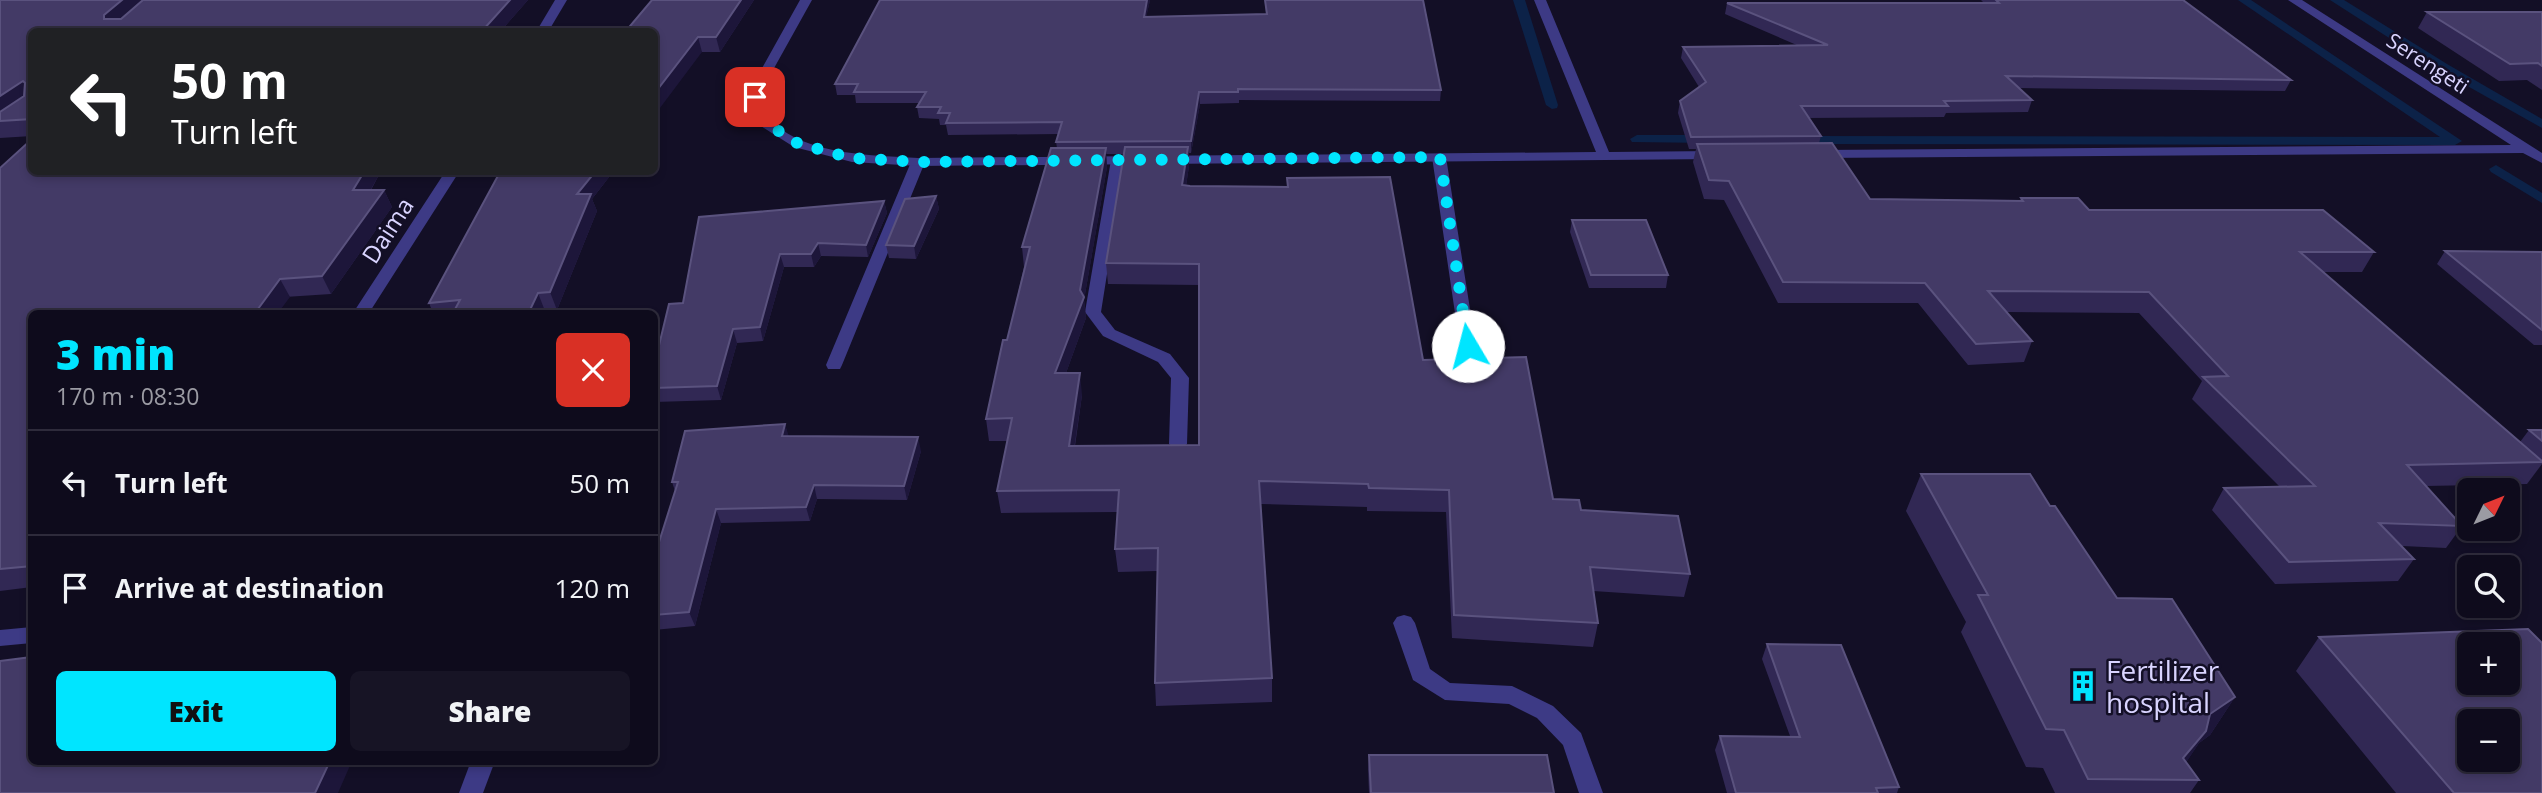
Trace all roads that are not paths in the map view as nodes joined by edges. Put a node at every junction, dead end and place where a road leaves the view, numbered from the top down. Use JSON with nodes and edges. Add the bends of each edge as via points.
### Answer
{"nodes":[{"id":1,"x":561,"y":0,"type":"edge"},
{"id":2,"x":806,"y":0,"type":"edge"},
{"id":3,"x":1540,"y":0,"type":"edge"},
{"id":4,"x":2294,"y":0,"type":"edge"},
{"id":5,"x":544,"y":28,"type":"edge"},
{"id":6,"x":2526,"y":149,"type":"junction"},
{"id":7,"x":1799,"y":154,"type":"edge"},
{"id":8,"x":1604,"y":155,"type":"junction"},
{"id":9,"x":1730,"y":155,"type":"edge"},
{"id":10,"x":1440,"y":157,"type":"junction"},
{"id":11,"x":2542,"y":159,"type":"edge"},
{"id":12,"x":1118,"y":160,"type":"junction"},
{"id":13,"x":918,"y":162,"type":"junction"},
{"id":14,"x":450,"y":175,"type":"edge"},
{"id":15,"x":363,"y":310,"type":"edge"},
{"id":16,"x":1468,"y":346,"type":"dead end"},
{"id":17,"x":834,"y":365,"type":"dead end"},
{"id":18,"x":1178,"y":444,"type":"edge"},
{"id":19,"x":1404,"y":623,"type":"dead end"},
{"id":20,"x":28,"y":635,"type":"edge"},
{"id":21,"x":0,"y":638,"type":"edge"},
{"id":22,"x":482,"y":765,"type":"edge"},
{"id":23,"x":471,"y":793,"type":"edge"},
{"id":24,"x":1591,"y":793,"type":"edge"}],
"edges":[{"from":1,"to":5,"type":"street"},
{"from":2,"to":13,"type":"street","via":[[755,97],[766,123],[799,144],[852,158]]},
{"from":3,"to":8,"type":"street"},
{"from":4,"to":6,"type":"street","name":"Serengeti"},
{"from":6,"to":7,"type":"street"},
{"from":6,"to":11,"type":"street","name":"Serengeti"},
{"from":8,"to":9,"type":"street"},
{"from":8,"to":10,"type":"street"},
{"from":10,"to":12,"type":"street"},
{"from":10,"to":16,"type":"street"},
{"from":12,"to":13,"type":"street"},
{"from":12,"to":18,"type":"street","via":[[1093,312],[1109,333],[1164,358],[1180,378]]},
{"from":13,"to":17,"type":"street"},
{"from":14,"to":15,"type":"street","name":"Daima"},
{"from":19,"to":24,"type":"street","via":[[1420,674],[1445,691],[1512,695],[1545,712],[1573,740]]},
{"from":20,"to":21,"type":"street"},
{"from":22,"to":23,"type":"street"}]}
